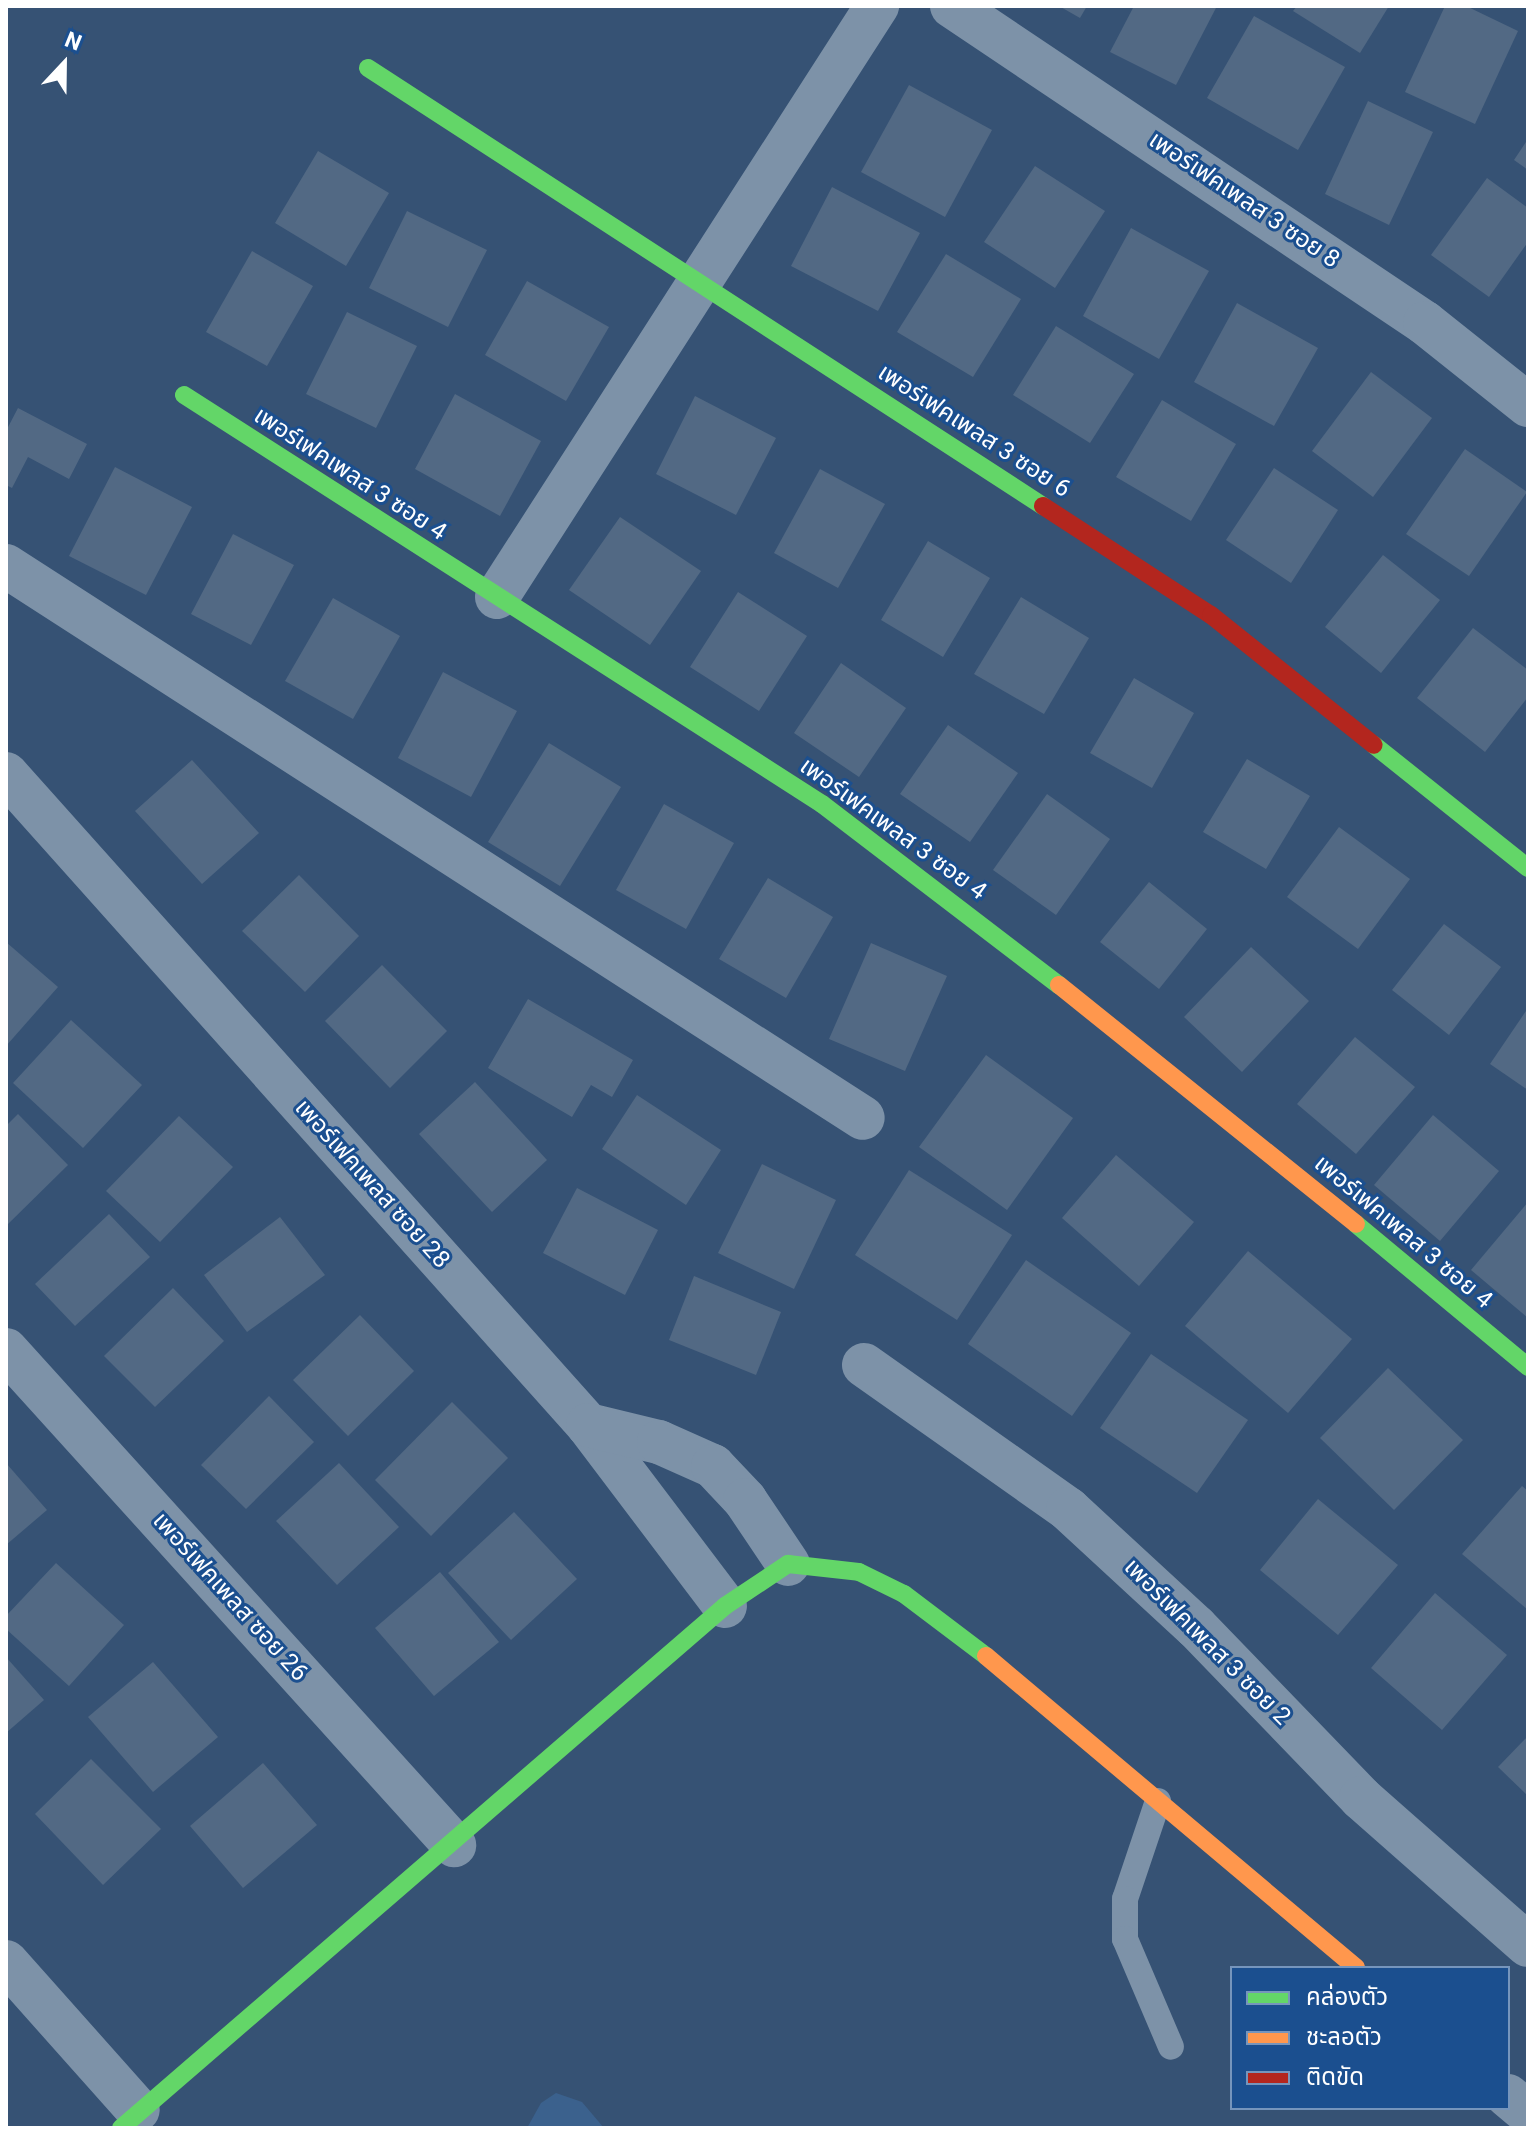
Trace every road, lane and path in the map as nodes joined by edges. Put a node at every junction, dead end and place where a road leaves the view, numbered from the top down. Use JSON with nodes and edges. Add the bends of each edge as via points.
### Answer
{"nodes":[{"id":1,"x":877,"y":6,"type":"edge"},
{"id":2,"x":952,"y":6,"type":"edge"},
{"id":3,"x":368,"y":68,"type":"dead end"},
{"id":4,"x":698,"y":281,"type":"junction"},
{"id":5,"x":184,"y":395,"type":"dead end"},
{"id":6,"x":1528,"y":405,"type":"edge"},
{"id":7,"x":6,"y":566,"type":"edge"},
{"id":8,"x":497,"y":597,"type":"junction"},
{"id":9,"x":6,"y":774,"type":"edge"},
{"id":10,"x":1528,"y":868,"type":"edge"},
{"id":11,"x":863,"y":1118,"type":"dead end"},
{"id":12,"x":6,"y":1350,"type":"edge"},
{"id":13,"x":864,"y":1365,"type":"dead end"},
{"id":14,"x":1528,"y":1367,"type":"edge"},
{"id":15,"x":588,"y":1425,"type":"junction"},
{"id":16,"x":788,"y":1564,"type":"junction"},
{"id":17,"x":725,"y":1606,"type":"junction"},
{"id":18,"x":1158,"y":1801,"type":"junction"},
{"id":19,"x":454,"y":1845,"type":"junction"},
{"id":20,"x":1528,"y":1945,"type":"edge"},
{"id":21,"x":6,"y":1962,"type":"edge"},
{"id":22,"x":1354,"y":1966,"type":"edge"},
{"id":23,"x":1171,"y":2047,"type":"dead end"},
{"id":24,"x":1510,"y":2098,"type":"edge"},
{"id":25,"x":1528,"y":2113,"type":"edge"},
{"id":26,"x":129,"y":2119,"type":"edge"}],
"edges":[{"from":1,"to":4,"type":"street"},
{"from":2,"to":6,"type":"street","name":"เพอร์เฟคเพลส 3 ซอย 8","via":[[1400,306]]},
{"from":3,"to":4,"type":"street","name":"เพอร์เฟคเพลส 3 ซอย 6"},
{"from":4,"to":8,"type":"street"},
{"from":4,"to":10,"type":"street","name":"เพอร์เฟคเพลส 3 ซอย 6","via":[[1211,615]]},
{"from":5,"to":8,"type":"street","name":"เพอร์เฟคเพลส 3 ซอย 4"},
{"from":7,"to":11,"type":"street"},
{"from":8,"to":14,"type":"street","name":"เพอร์เฟคเพลส 3 ซอย 4","via":[[822,804],[969,913],[1158,1060]]},
{"from":9,"to":15,"type":"street","name":"เพอร์เฟคเพลส ซอย 28"},
{"from":12,"to":19,"type":"street","name":"เพอร์เฟคเพลส ซอย 26"},
{"from":13,"to":20,"type":"street","name":"เพอร์เฟคเพลส 3 ซอย 2","via":[[1068,1509],[1196,1627],[1361,1798]]},
{"from":15,"to":16,"type":"street","via":[[659,1442],[713,1466],[745,1500]]},
{"from":15,"to":17,"type":"street","name":"เพอร์เฟคเพลส ซอย 28"},
{"from":16,"to":17,"type":"street"},
{"from":16,"to":18,"type":"street","via":[[859,1572],[904,1594],[962,1636]]},
{"from":17,"to":19,"type":"street"},
{"from":18,"to":22,"type":"street"},
{"from":18,"to":23,"type":"lane","via":[[1125,1899],[1125,1939]]},
{"from":19,"to":26,"type":"street"},
{"from":21,"to":26,"type":"street"},
{"from":24,"to":25,"type":"street"}]}
